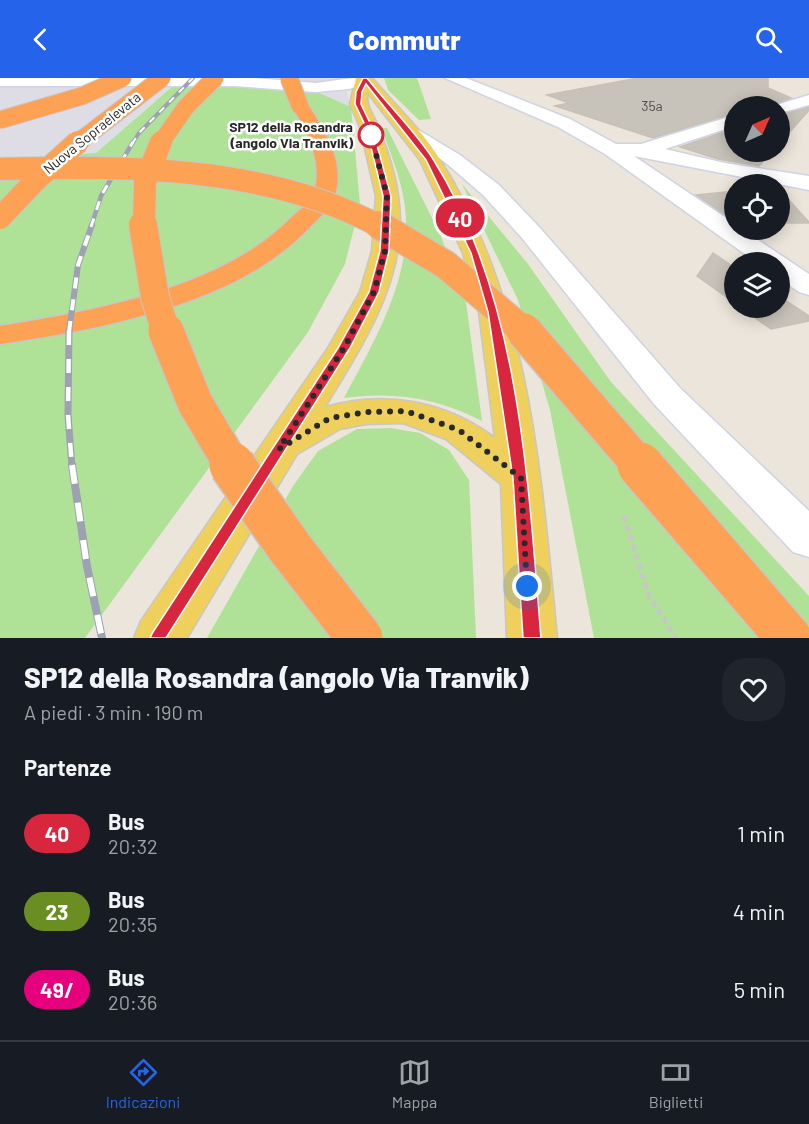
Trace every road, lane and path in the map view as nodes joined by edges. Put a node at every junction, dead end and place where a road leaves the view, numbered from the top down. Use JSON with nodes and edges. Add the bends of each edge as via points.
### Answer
{"nodes":[{"id":1,"x":123,"y":78,"type":"edge"},
{"id":2,"x":162,"y":78,"type":"edge"},
{"id":3,"x":268,"y":78,"type":"edge"},
{"id":4,"x":290,"y":78,"type":"edge"},
{"id":5,"x":453,"y":78,"type":"edge"},
{"id":6,"x":224,"y":80,"type":"edge"},
{"id":7,"x":0,"y":81,"type":"edge"},
{"id":8,"x":362,"y":85,"type":"edge"},
{"id":9,"x":309,"y":97,"type":"junction"},
{"id":10,"x":809,"y":100,"type":"edge"},
{"id":11,"x":790,"y":105,"type":"edge"},
{"id":12,"x":0,"y":120,"type":"edge"},
{"id":13,"x":724,"y":124,"type":"edge"},
{"id":14,"x":407,"y":128,"type":"junction"},
{"id":15,"x":612,"y":150,"type":"junction"},
{"id":16,"x":643,"y":150,"type":"junction"},
{"id":17,"x":0,"y":169,"type":"edge"},
{"id":18,"x":809,"y":183,"type":"edge"},
{"id":19,"x":0,"y":218,"type":"edge"},
{"id":20,"x":759,"y":252,"type":"edge"},
{"id":21,"x":790,"y":274,"type":"edge"},
{"id":22,"x":809,"y":286,"type":"edge"},
{"id":23,"x":0,"y":335,"type":"edge"},
{"id":24,"x":279,"y":449,"type":"junction"},
{"id":25,"x":521,"y":478,"type":"junction"},
{"id":26,"x":809,"y":539,"type":"edge"},
{"id":27,"x":159,"y":638,"type":"edge"},
{"id":28,"x":360,"y":638,"type":"edge"},
{"id":29,"x":532,"y":638,"type":"edge"},
{"id":30,"x":789,"y":638,"type":"edge"}],
"edges":[{"from":1,"to":12,"type":"highway","bridge":true,"via":[[82,96]]},
{"from":2,"to":19,"type":"highway","name":"Nuova Sopraelevata","bridge":true,"via":[[70,147]]},
{"from":3,"to":6,"type":"street"},
{"from":4,"to":9,"type":"highway","bridge":true},
{"from":5,"to":15,"type":"street","via":[[564,123]]},
{"from":6,"to":7,"type":"street"},
{"from":6,"to":9,"type":"street"},
{"from":6,"to":28,"type":"highway","bridge":true,"via":[[189,100],[149,165],[141,207],[156,305],[212,436],[274,529]]},
{"from":8,"to":9,"type":"street"},
{"from":8,"to":9,"type":"street","via":[[337,87]]},
{"from":8,"to":14,"type":"main road"},
{"from":8,"to":24,"type":"main road","via":[[387,196],[385,251],[369,302]]},
{"from":9,"to":23,"type":"highway","via":[[326,158],[327,176],[323,197],[296,230],[257,257],[188,290],[94,320]]},
{"from":10,"to":11,"type":"street"},
{"from":13,"to":16,"type":"street"},
{"from":14,"to":25,"type":"main road","via":[[430,159],[476,253],[494,312]]},
{"from":14,"to":26,"type":"street","via":[[491,190],[667,396]]},
{"from":15,"to":16,"type":"street"},
{"from":15,"to":20,"type":"street"},
{"from":16,"to":18,"type":"street"},
{"from":17,"to":30,"type":"highway","bridge":true,"via":[[132,168],[225,178],[312,198],[368,220],[419,247],[522,329]]},
{"from":21,"to":22,"type":"street"},
{"from":24,"to":25,"type":"main road","via":[[330,418],[406,411],[459,430]]},
{"from":24,"to":27,"type":"main road"},
{"from":25,"to":29,"type":"main road"}]}
